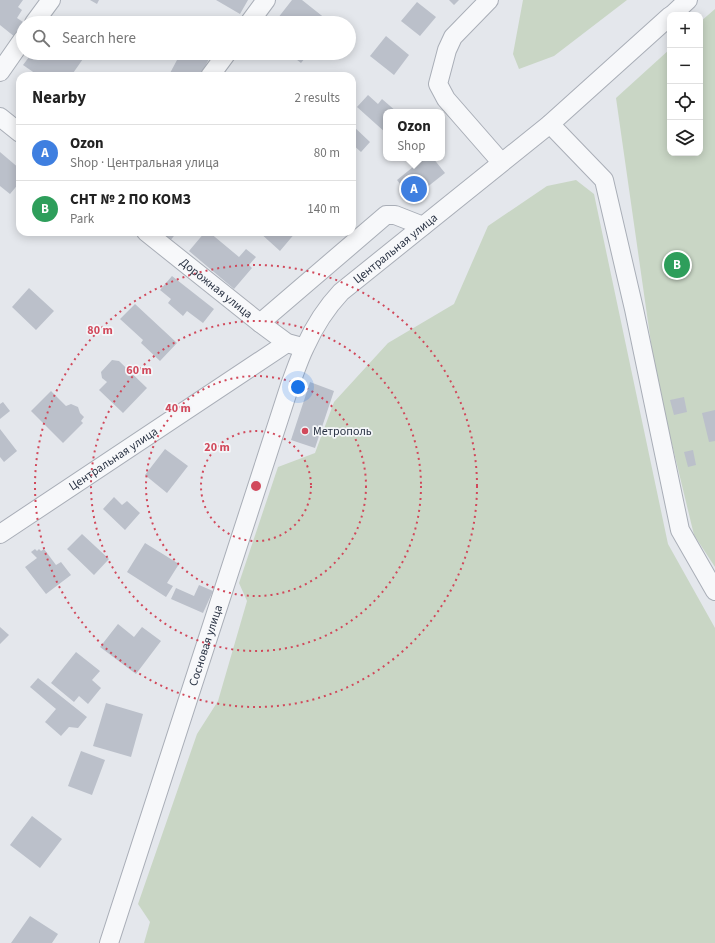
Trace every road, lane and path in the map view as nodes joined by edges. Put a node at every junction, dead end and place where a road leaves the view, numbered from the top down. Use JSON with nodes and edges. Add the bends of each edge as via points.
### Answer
{"nodes":[{"id":1,"x":51,"y":0,"type":"edge"},
{"id":2,"x":266,"y":0,"type":"edge"},
{"id":3,"x":489,"y":0,"type":"edge"},
{"id":4,"x":688,"y":0,"type":"edge"},
{"id":5,"x":675,"y":12,"type":"edge"},
{"id":6,"x":39,"y":16,"type":"edge"},
{"id":7,"x":254,"y":16,"type":"edge"},
{"id":8,"x":667,"y":20,"type":"edge"},
{"id":9,"x":16,"y":49,"type":"edge"},
{"id":10,"x":222,"y":60,"type":"edge"},
{"id":11,"x":0,"y":72,"type":"edge"},
{"id":12,"x":213,"y":72,"type":"edge"},
{"id":13,"x":0,"y":117,"type":"edge"},
{"id":14,"x":550,"y":124,"type":"junction"},
{"id":15,"x":16,"y":130,"type":"edge"},
{"id":16,"x":501,"y":162,"type":"junction"},
{"id":17,"x":423,"y":226,"type":"junction"},
{"id":18,"x":151,"y":236,"type":"edge"},
{"id":19,"x":260,"y":323,"type":"junction"},
{"id":20,"x":287,"y":343,"type":"junction"},
{"id":21,"x":304,"y":348,"type":"junction"},
{"id":22,"x":0,"y":534,"type":"edge"},
{"id":23,"x":715,"y":591,"type":"edge"},
{"id":24,"x":111,"y":942,"type":"edge"}],
"edges":[{"from":1,"to":6,"type":"street"},
{"from":2,"to":7,"type":"street"},
{"from":3,"to":16,"type":"street","via":[[453,37],[438,84],[446,99]]},
{"from":4,"to":5,"type":"street","name":"Центральная улица"},
{"from":8,"to":14,"type":"street","name":"Центральная улица"},
{"from":9,"to":11,"type":"street"},
{"from":10,"to":12,"type":"street"},
{"from":13,"to":15,"type":"street"},
{"from":14,"to":16,"type":"street","name":"Центральная улица"},
{"from":14,"to":23,"type":"street","via":[[604,180],[680,530]]},
{"from":16,"to":17,"type":"street","name":"Центральная улица"},
{"from":17,"to":19,"type":"street","via":[[395,215],[386,215]]},
{"from":17,"to":21,"type":"street","name":"Центральная улица","via":[[341,292],[315,326]]},
{"from":18,"to":19,"type":"street","name":"Дорожная улица"},
{"from":19,"to":20,"type":"street","name":"Дорожная улица"},
{"from":20,"to":21,"type":"street"},
{"from":20,"to":22,"type":"street","name":"Центральная улица"},
{"from":21,"to":24,"type":"street","name":"Сосновая улица"}]}
